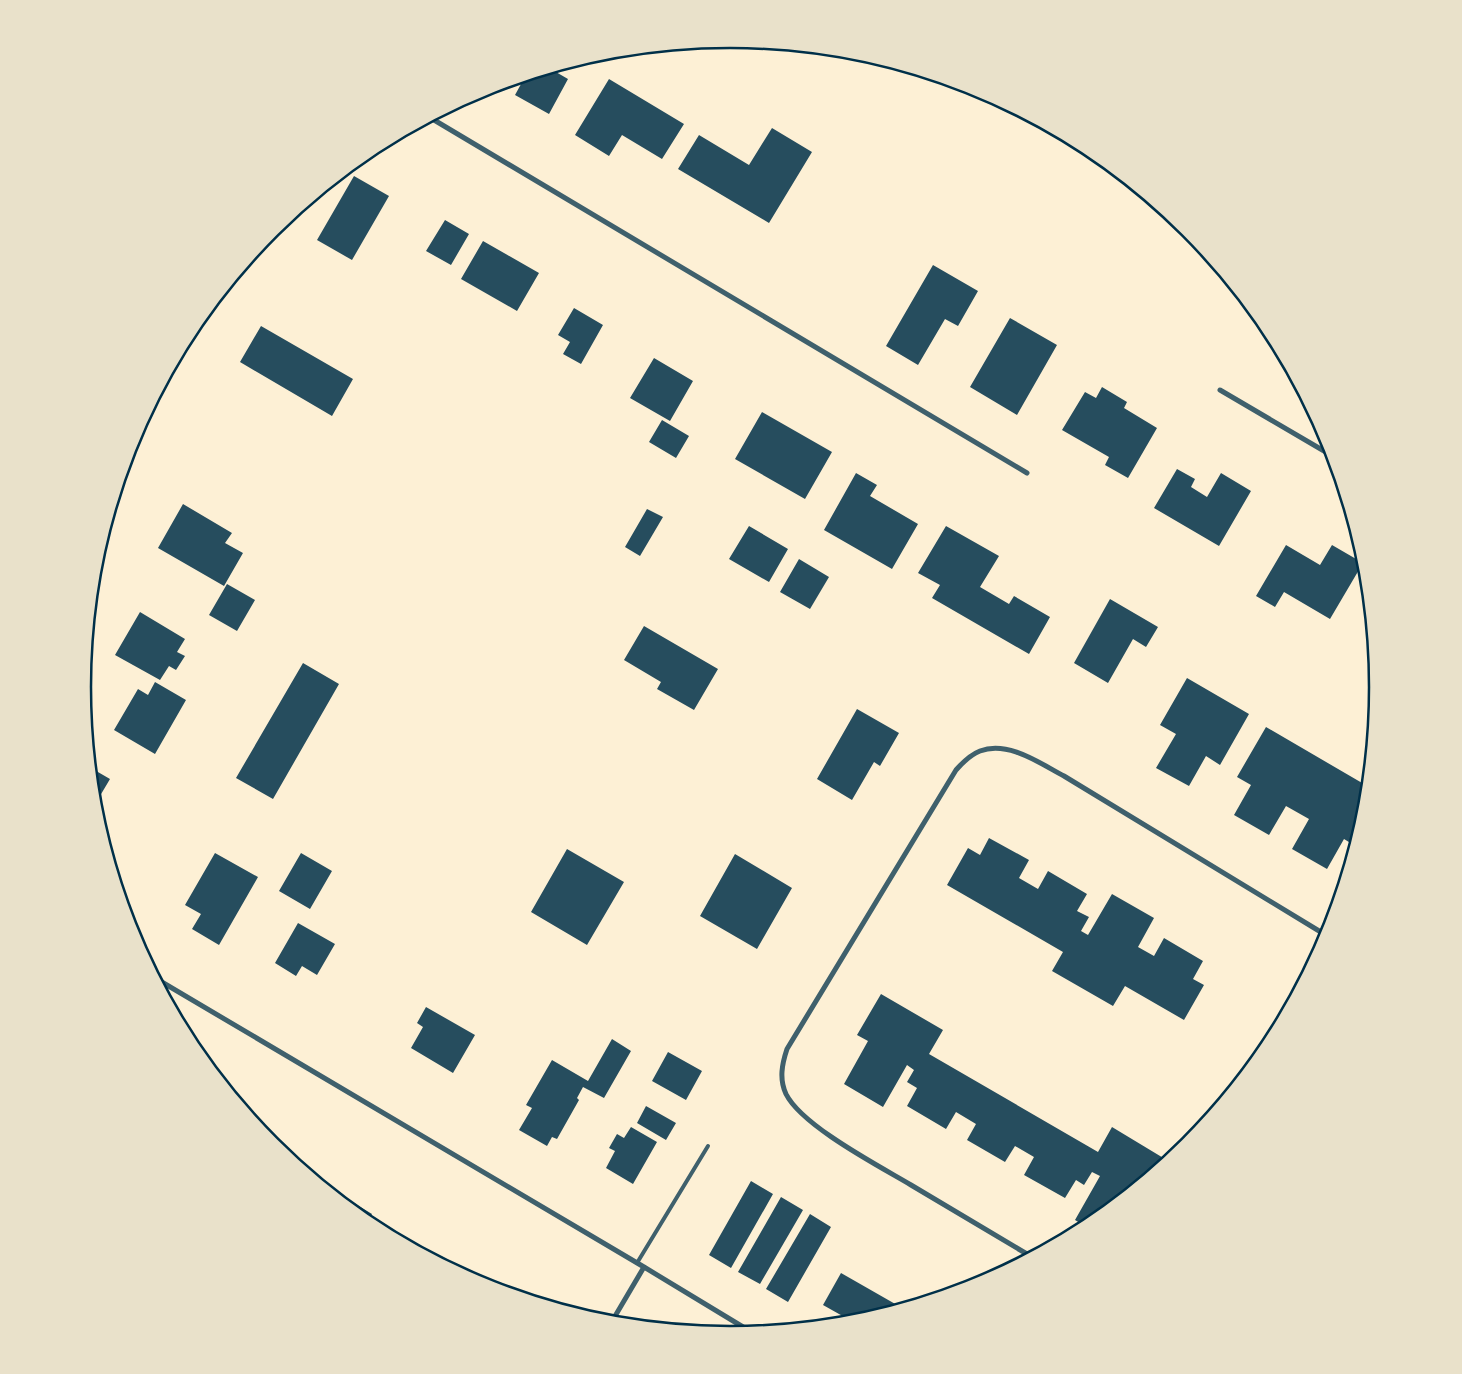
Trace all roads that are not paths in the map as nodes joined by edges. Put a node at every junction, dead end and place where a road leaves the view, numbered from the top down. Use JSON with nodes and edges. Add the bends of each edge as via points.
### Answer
{"nodes":[{"id":1,"x":435,"y":120,"type":"edge"},
{"id":2,"x":1220,"y":390,"type":"dead end"},
{"id":3,"x":1326,"y":452,"type":"edge"},
{"id":4,"x":1026,"y":474,"type":"dead end"},
{"id":5,"x":1322,"y":933,"type":"edge"},
{"id":6,"x":164,"y":983,"type":"edge"},
{"id":7,"x":708,"y":1146,"type":"dead end"},
{"id":8,"x":1027,"y":1254,"type":"edge"},
{"id":9,"x":637,"y":1263,"type":"junction"},
{"id":10,"x":644,"y":1267,"type":"junction"},
{"id":11,"x":615,"y":1316,"type":"edge"},
{"id":12,"x":740,"y":1326,"type":"edge"}],
"edges":[{"from":1,"to":4,"type":"street"},
{"from":2,"to":3,"type":"street"},
{"from":5,"to":8,"type":"street","via":[[1039,763],[1015,752],[996,748],[981,750],[956,770],[786,1049],[781,1069],[783,1086],[797,1108],[833,1137]]},
{"from":6,"to":9,"type":"street"},
{"from":7,"to":9,"type":"lane"},
{"from":9,"to":10,"type":"street"},
{"from":10,"to":11,"type":"street"},
{"from":10,"to":12,"type":"street"}]}
